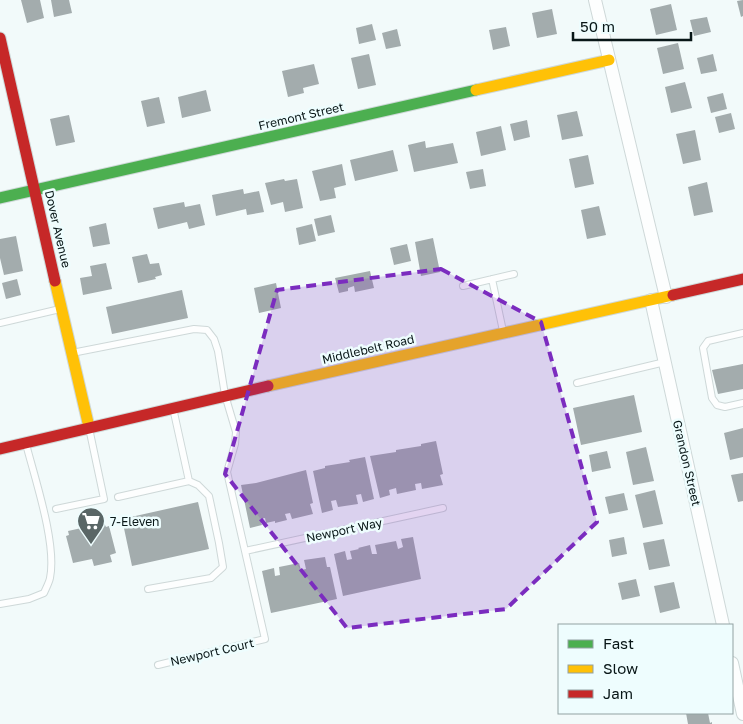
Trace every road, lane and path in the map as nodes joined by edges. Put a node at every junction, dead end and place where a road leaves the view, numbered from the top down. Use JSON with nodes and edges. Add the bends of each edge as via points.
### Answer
{"nodes":[{"id":1,"x":595,"y":0,"type":"edge"},
{"id":2,"x":0,"y":38,"type":"edge"},
{"id":3,"x":609,"y":60,"type":"junction"},
{"id":4,"x":35,"y":190,"type":"junction"},
{"id":5,"x":0,"y":198,"type":"edge"},
{"id":6,"x":514,"y":274,"type":"dead end"},
{"id":7,"x":492,"y":279,"type":"junction"},
{"id":8,"x":743,"y":279,"type":"edge"},
{"id":9,"x":464,"y":286,"type":"dead end"},
{"id":10,"x":666,"y":297,"type":"junction"},
{"id":11,"x":651,"y":300,"type":"junction"},
{"id":12,"x":62,"y":308,"type":"junction"},
{"id":13,"x":0,"y":323,"type":"edge"},
{"id":14,"x":504,"y":332,"type":"junction"},
{"id":15,"x":743,"y":333,"type":"edge"},
{"id":16,"x":72,"y":353,"type":"junction"},
{"id":17,"x":665,"y":362,"type":"junction"},
{"id":18,"x":577,"y":383,"type":"dead end"},
{"id":19,"x":225,"y":395,"type":"junction"},
{"id":20,"x":743,"y":403,"type":"edge"},
{"id":21,"x":173,"y":407,"type":"junction"},
{"id":22,"x":89,"y":426,"type":"junction"},
{"id":23,"x":26,"y":443,"type":"junction"},
{"id":24,"x":0,"y":450,"type":"edge"},
{"id":25,"x":189,"y":481,"type":"junction"},
{"id":26,"x":118,"y":496,"type":"dead end"},
{"id":27,"x":443,"y":508,"type":"dead end"},
{"id":28,"x":56,"y":510,"type":"dead end"},
{"id":29,"x":245,"y":551,"type":"junction"},
{"id":30,"x":148,"y":589,"type":"dead end"},
{"id":31,"x":0,"y":604,"type":"edge"},
{"id":32,"x":723,"y":624,"type":"edge"},
{"id":33,"x":158,"y":664,"type":"dead end"},
{"id":34,"x":733,"y":668,"type":"edge"},
{"id":35,"x":743,"y":714,"type":"edge"}],
"edges":[{"from":1,"to":3,"type":"street"},
{"from":2,"to":4,"type":"street","name":"Dover Avenue"},
{"from":3,"to":4,"type":"street","name":"Fremont Street"},
{"from":3,"to":10,"type":"street"},
{"from":4,"to":5,"type":"street","name":"Fremont Street"},
{"from":4,"to":12,"type":"street","name":"Dover Avenue"},
{"from":6,"to":7,"type":"lane"},
{"from":7,"to":9,"type":"lane"},
{"from":7,"to":14,"type":"lane"},
{"from":8,"to":10,"type":"street","name":"Middlebelt Road"},
{"from":10,"to":11,"type":"street","name":"Middlebelt Road"},
{"from":11,"to":14,"type":"street","name":"Middlebelt Road"},
{"from":11,"to":17,"type":"street","name":"Grandon Street"},
{"from":12,"to":13,"type":"lane"},
{"from":12,"to":16,"type":"street","name":"Dover Avenue"},
{"from":14,"to":19,"type":"street","name":"Middlebelt Road"},
{"from":15,"to":20,"type":"lane","via":[[708,341],[702,348],[712,398],[717,405],[725,407]]},
{"from":16,"to":19,"type":"lane","via":[[194,329],[207,330],[218,351]]},
{"from":16,"to":22,"type":"street","name":"Dover Avenue"},
{"from":17,"to":18,"type":"lane"},
{"from":17,"to":32,"type":"street","name":"Grandon Street"},
{"from":19,"to":21,"type":"street","name":"Middlebelt Road"},
{"from":19,"to":29,"type":"lane","via":[[236,432],[227,472]]},
{"from":21,"to":22,"type":"street","name":"Middlebelt Road"},
{"from":21,"to":25,"type":"lane"},
{"from":22,"to":23,"type":"street","name":"Middlebelt Road"},
{"from":22,"to":28,"type":"lane","via":[[104,499]]},
{"from":23,"to":24,"type":"street","name":"Middlebelt Road"},
{"from":23,"to":31,"type":"lane","via":[[48,536],[52,560],[50,579],[44,592],[29,599]]},
{"from":25,"to":26,"type":"lane"},
{"from":25,"to":30,"type":"lane","via":[[209,496],[223,567],[211,578]]},
{"from":27,"to":29,"type":"lane","name":"Newport Way"},
{"from":29,"to":33,"type":"lane","name":"Newport Court","via":[[265,639]]},
{"from":34,"to":35,"type":"street"}]}
